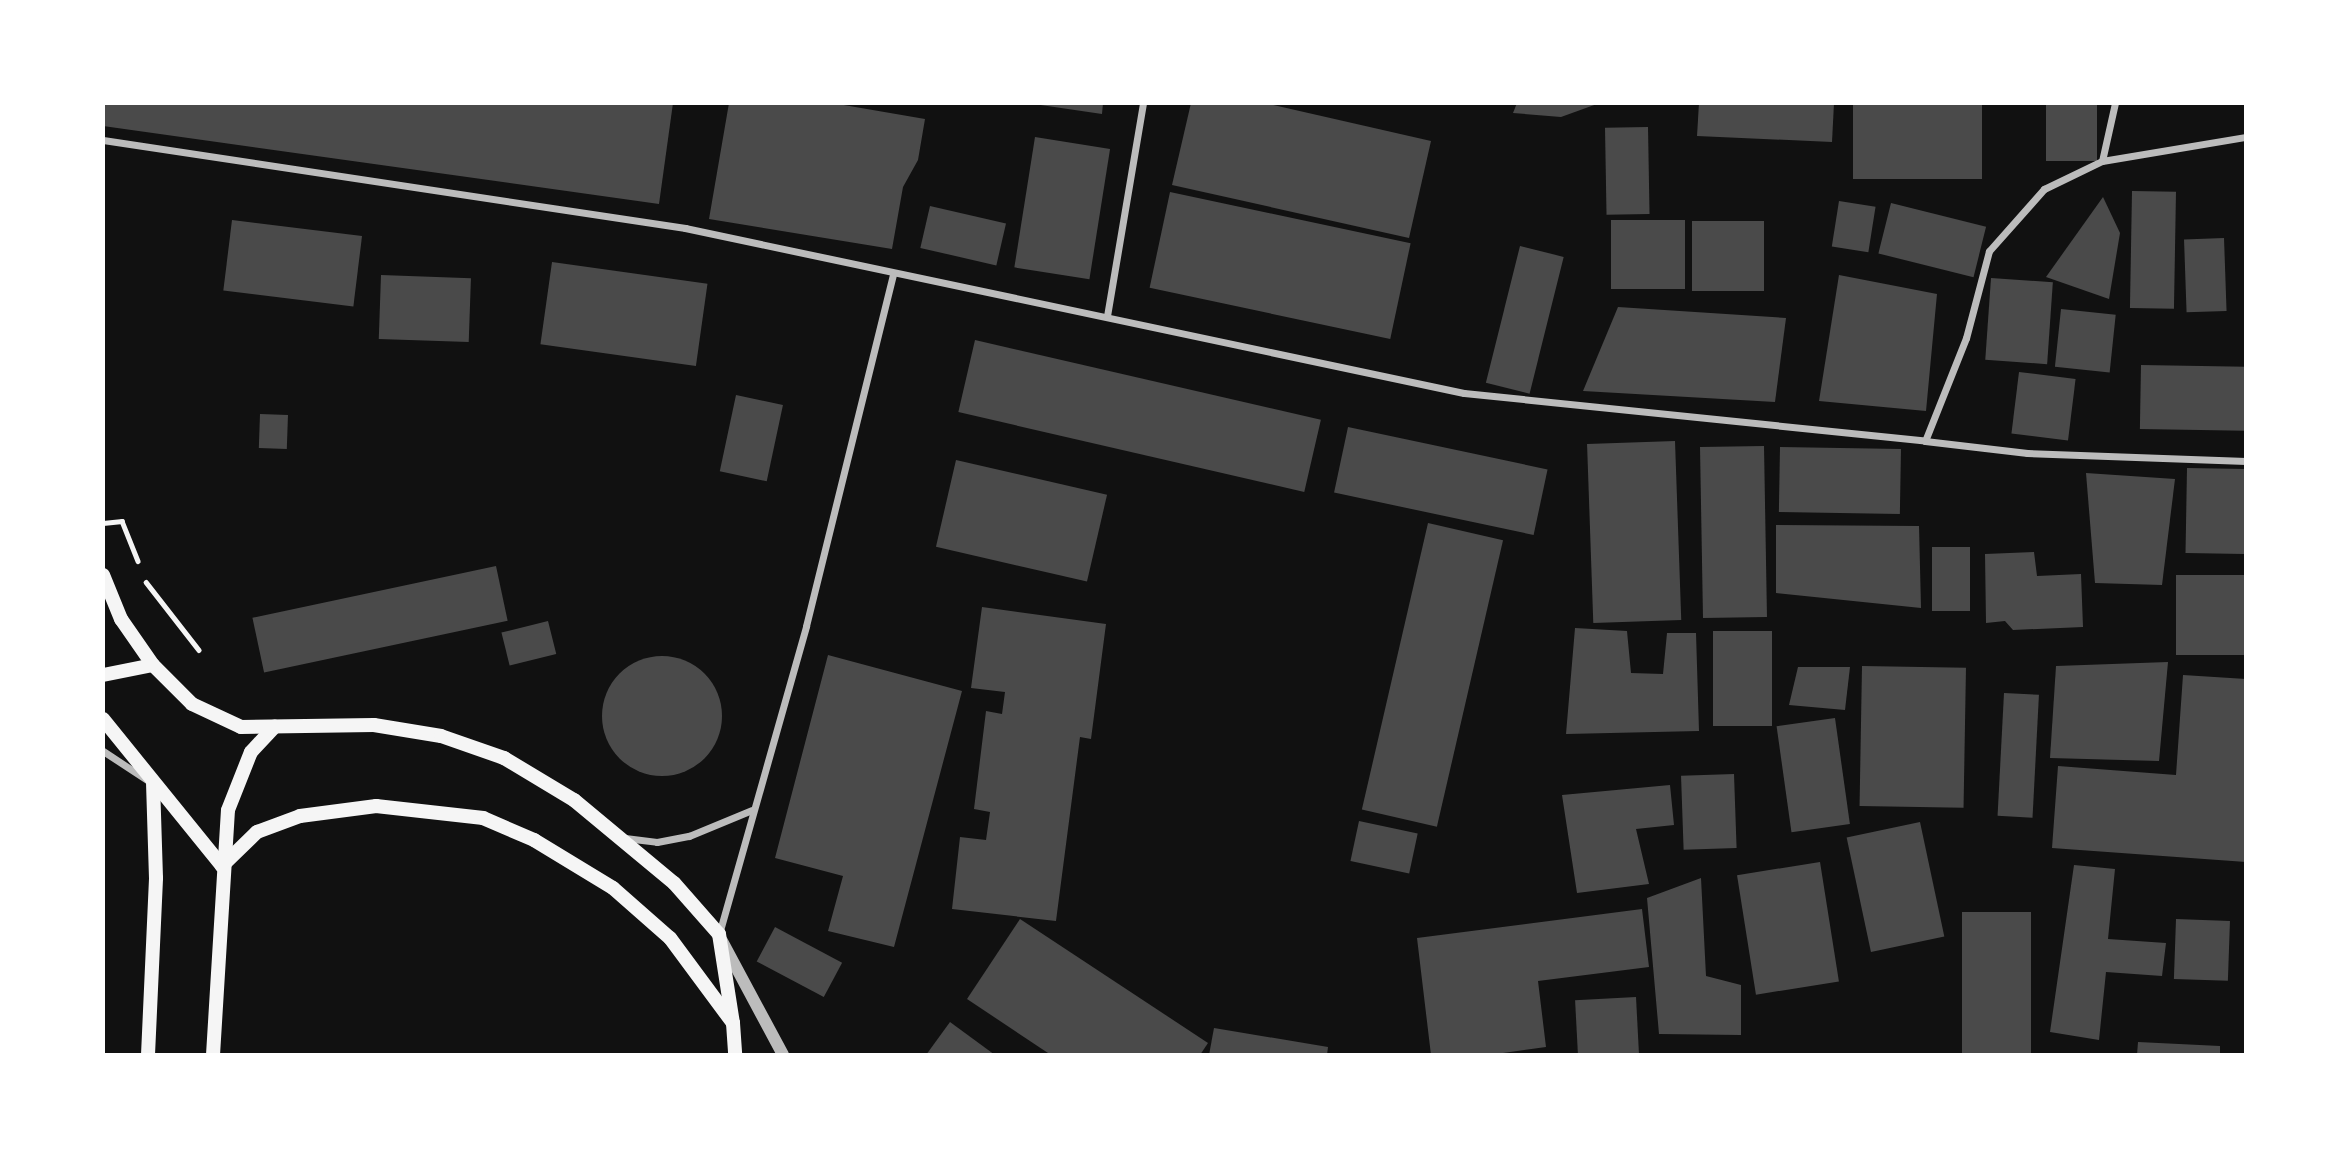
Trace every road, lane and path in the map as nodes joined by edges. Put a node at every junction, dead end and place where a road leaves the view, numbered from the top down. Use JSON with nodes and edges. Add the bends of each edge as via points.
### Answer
{"nodes":[{"id":1,"x":1143,"y":103,"type":"edge"},
{"id":2,"x":2115,"y":103,"type":"edge"},
{"id":3,"x":2246,"y":138,"type":"edge"},
{"id":4,"x":103,"y":140,"type":"edge"},
{"id":5,"x":2102,"y":161,"type":"junction"},
{"id":6,"x":893,"y":274,"type":"junction"},
{"id":7,"x":1107,"y":316,"type":"junction"},
{"id":8,"x":1925,"y":441,"type":"junction"},
{"id":9,"x":2246,"y":460,"type":"edge"},
{"id":10,"x":103,"y":523,"type":"edge"},
{"id":11,"x":103,"y":575,"type":"edge"},
{"id":12,"x":199,"y":650,"type":"dead end"},
{"id":13,"x":153,"y":665,"type":"junction"},
{"id":14,"x":103,"y":675,"type":"edge"},
{"id":15,"x":103,"y":719,"type":"edge"},
{"id":16,"x":275,"y":726,"type":"junction"},
{"id":17,"x":103,"y":751,"type":"edge"},
{"id":18,"x":153,"y":784,"type":"junction"},
{"id":19,"x":752,"y":810,"type":"junction"},
{"id":20,"x":624,"y":838,"type":"junction"},
{"id":21,"x":222,"y":866,"type":"junction"},
{"id":22,"x":719,"y":934,"type":"junction"},
{"id":23,"x":733,"y":1023,"type":"junction"},
{"id":24,"x":148,"y":1055,"type":"edge"},
{"id":25,"x":212,"y":1055,"type":"edge"},
{"id":26,"x":735,"y":1055,"type":"edge"},
{"id":27,"x":783,"y":1055,"type":"edge"}],
"edges":[{"from":1,"to":7,"type":"street"},
{"from":2,"to":5,"type":"street"},
{"from":3,"to":5,"type":"street"},
{"from":4,"to":6,"type":"street","via":[[685,228]]},
{"from":5,"to":8,"type":"street","via":[[2044,189],[1989,251],[1966,338]]},
{"from":6,"to":7,"type":"street"},
{"from":6,"to":19,"type":"street","via":[[806,626]]},
{"from":7,"to":8,"type":"street","via":[[1464,393]]},
{"from":8,"to":9,"type":"street","via":[[2026,453]]},
{"from":10,"to":12,"type":"path","via":[[122,521],[147,584]]},
{"from":11,"to":13,"type":"main road","via":[[121,619]]},
{"from":13,"to":14,"type":"main road"},
{"from":13,"to":16,"type":"main road","via":[[192,704],[241,727]]},
{"from":15,"to":18,"type":"main road"},
{"from":16,"to":20,"type":"main road","via":[[374,725],[442,736],[504,758],[574,800]]},
{"from":16,"to":21,"type":"main road","via":[[251,752],[237,781],[228,810]]},
{"from":17,"to":18,"type":"street"},
{"from":18,"to":21,"type":"main road"},
{"from":18,"to":24,"type":"main road","via":[[156,878]]},
{"from":19,"to":20,"type":"street","via":[[689,836],[657,842]]},
{"from":19,"to":22,"type":"street"},
{"from":20,"to":22,"type":"main road","via":[[674,883]]},
{"from":21,"to":23,"type":"main road","via":[[257,832],[300,816],[376,806],[483,818],[534,840],[613,888],[670,938]]},
{"from":21,"to":25,"type":"main road"},
{"from":22,"to":23,"type":"main road"},
{"from":22,"to":27,"type":"street"},
{"from":23,"to":26,"type":"main road"}]}
